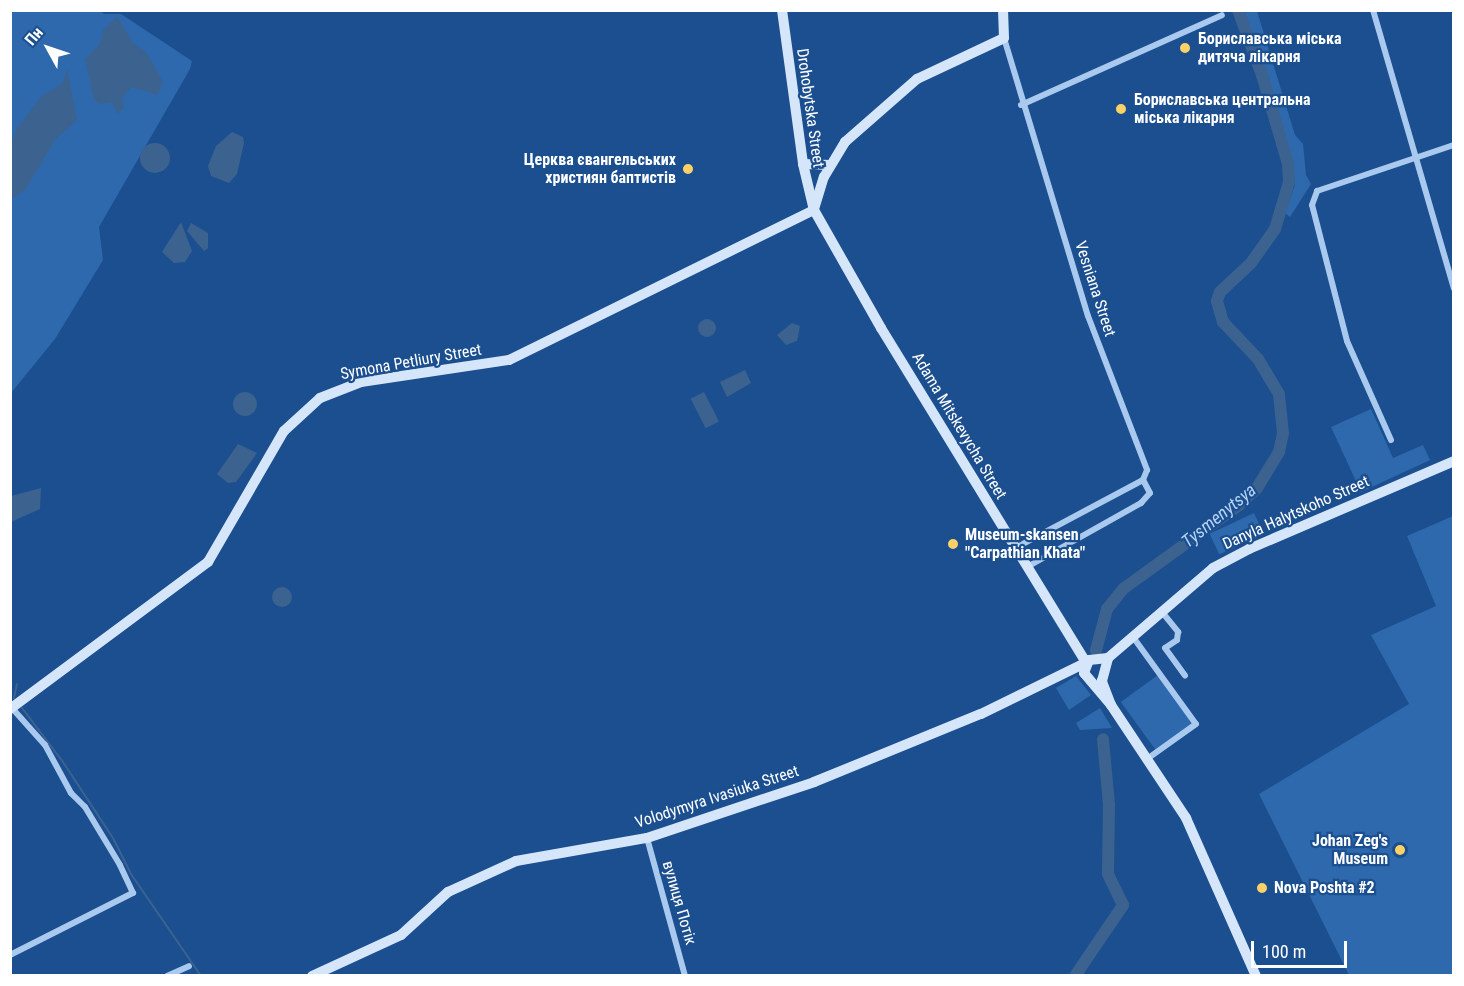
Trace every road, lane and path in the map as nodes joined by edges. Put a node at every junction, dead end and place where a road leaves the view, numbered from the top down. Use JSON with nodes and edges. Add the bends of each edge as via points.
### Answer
{"nodes":[{"id":1,"x":782,"y":10,"type":"edge"},
{"id":2,"x":1004,"y":10,"type":"edge"},
{"id":3,"x":1372,"y":10,"type":"edge"},
{"id":4,"x":1222,"y":15,"type":"dead end"},
{"id":5,"x":1004,"y":38,"type":"junction"},
{"id":6,"x":1021,"y":105,"type":"junction"},
{"id":7,"x":1454,"y":145,"type":"edge"},
{"id":8,"x":1414,"y":158,"type":"junction"},
{"id":9,"x":803,"y":164,"type":"junction"},
{"id":10,"x":830,"y":165,"type":"junction"},
{"id":11,"x":814,"y":210,"type":"junction"},
{"id":12,"x":1454,"y":288,"type":"edge"},
{"id":13,"x":1391,"y":441,"type":"dead end"},
{"id":14,"x":1454,"y":461,"type":"edge"},
{"id":15,"x":1143,"y":480,"type":"junction"},
{"id":16,"x":1015,"y":548,"type":"junction"},
{"id":17,"x":1027,"y":567,"type":"junction"},
{"id":18,"x":1162,"y":612,"type":"junction"},
{"id":19,"x":1133,"y":637,"type":"junction"},
{"id":20,"x":1108,"y":658,"type":"junction"},
{"id":21,"x":1088,"y":666,"type":"junction"},
{"id":22,"x":1102,"y":671,"type":"junction"},
{"id":23,"x":1185,"y":676,"type":"dead end"},
{"id":24,"x":1111,"y":705,"type":"junction"},
{"id":25,"x":11,"y":708,"type":"edge"},
{"id":26,"x":1147,"y":759,"type":"junction"},
{"id":27,"x":647,"y":838,"type":"junction"},
{"id":28,"x":10,"y":955,"type":"edge"},
{"id":29,"x":189,"y":966,"type":"dead end"},
{"id":30,"x":167,"y":975,"type":"edge"},
{"id":31,"x":312,"y":975,"type":"edge"},
{"id":32,"x":685,"y":975,"type":"edge"},
{"id":33,"x":1256,"y":975,"type":"edge"}],
"edges":[{"from":1,"to":9,"type":"main road","name":"Drohobytska Street"},
{"from":2,"to":5,"type":"main road"},
{"from":3,"to":8,"type":"street"},
{"from":4,"to":6,"type":"street"},
{"from":5,"to":6,"type":"street","name":"Vesniana Street"},
{"from":5,"to":10,"type":"main road","via":[[917,79],[845,142]]},
{"from":6,"to":15,"type":"street","name":"Vesniana Street","via":[[1088,316],[1147,471]]},
{"from":7,"to":8,"type":"street"},
{"from":8,"to":12,"type":"street"},
{"from":8,"to":13,"type":"street","via":[[1317,191],[1312,205],[1347,341]]},
{"from":9,"to":10,"type":"main road"},
{"from":9,"to":11,"type":"main road","name":"Drohobytska Street"},
{"from":10,"to":11,"type":"main road"},
{"from":11,"to":16,"type":"main road","name":"Adama Mitskevycha Street"},
{"from":11,"to":25,"type":"main road","name":"Symona Petliury Street","via":[[509,360],[361,382],[320,398],[284,431],[208,562]]},
{"from":14,"to":18,"type":"main road","name":"Danyla Halytskoho Street","via":[[1221,562]]},
{"from":15,"to":16,"type":"street"},
{"from":15,"to":17,"type":"street","name":"Vesniana Street","via":[[1150,492],[1141,503]]},
{"from":16,"to":17,"type":"main road","name":"Adama Mitskevycha Street"},
{"from":17,"to":21,"type":"main road","name":"Adama Mitskevycha Street"},
{"from":18,"to":19,"type":"main road","name":"Danyla Halytskoho Street"},
{"from":18,"to":23,"type":"street","via":[[1178,632],[1177,640],[1165,648]]},
{"from":19,"to":20,"type":"main road","name":"Danyla Halytskoho Street"},
{"from":19,"to":26,"type":"street","via":[[1196,724]]},
{"from":20,"to":21,"type":"main road"},
{"from":20,"to":22,"type":"main road"},
{"from":21,"to":22,"type":"main road"},
{"from":21,"to":24,"type":"main road","name":"Adama Mitskevycha Street"},
{"from":21,"to":27,"type":"main road","name":"Volodymyra Ivasiuka Street","via":[[880,758]]},
{"from":22,"to":24,"type":"main road"},
{"from":24,"to":26,"type":"main road"},
{"from":25,"to":28,"type":"street","via":[[45,745],[71,793],[85,807],[120,865],[133,893]]},
{"from":26,"to":33,"type":"main road","via":[[1200,844]]},
{"from":27,"to":31,"type":"main road","name":"Volodymyra Ivasiuka Street","via":[[516,861],[448,892],[407,932]]},
{"from":27,"to":32,"type":"street","name":"вулиця Потік"},
{"from":29,"to":30,"type":"street"}]}
